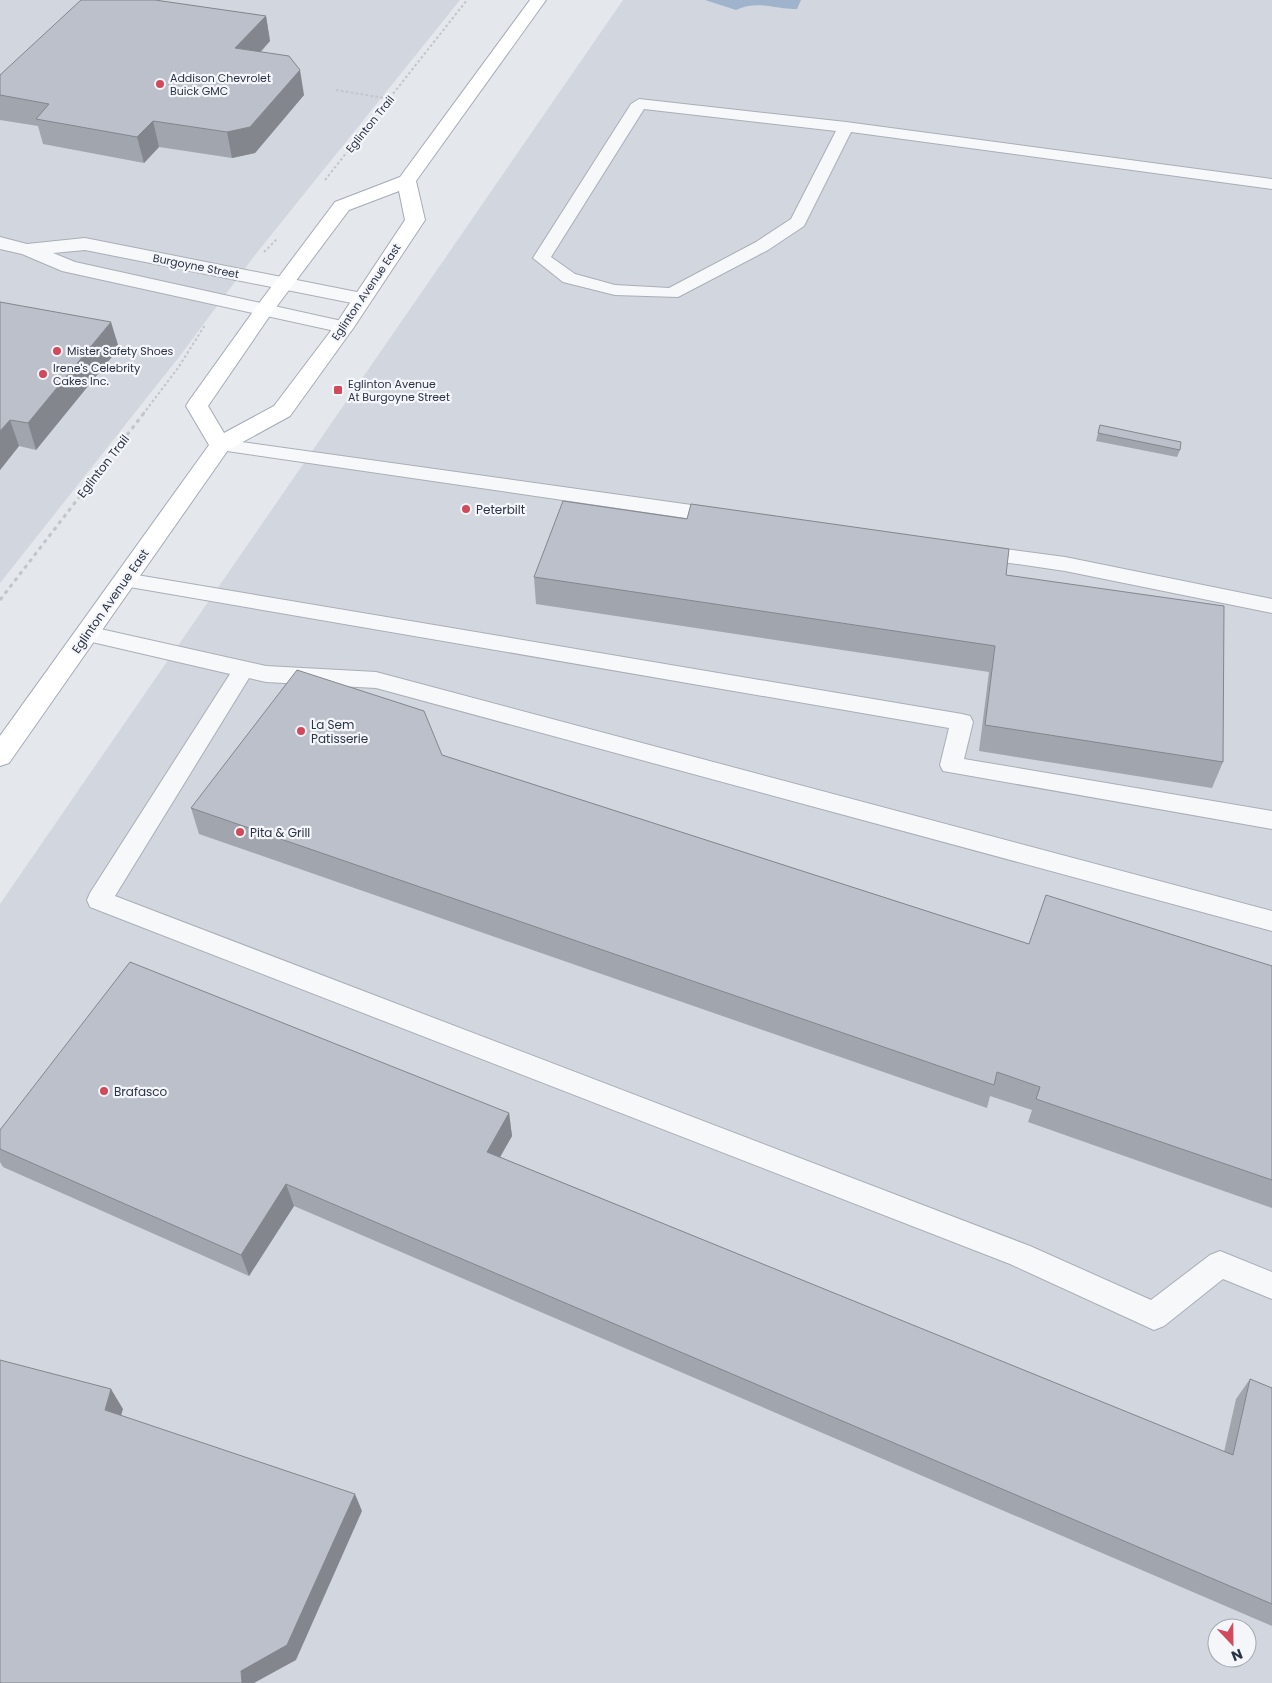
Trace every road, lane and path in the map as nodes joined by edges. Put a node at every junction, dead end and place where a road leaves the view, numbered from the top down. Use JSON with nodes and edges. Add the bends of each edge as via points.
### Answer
{"nodes":[{"id":1,"x":467,"y":0,"type":"edge"},
{"id":2,"x":538,"y":0,"type":"edge"},
{"id":3,"x":336,"y":90,"type":"dead end"},
{"id":4,"x":390,"y":99,"type":"junction"},
{"id":5,"x":846,"y":127,"type":"junction"},
{"id":6,"x":407,"y":182,"type":"junction"},
{"id":7,"x":323,"y":183,"type":"dead end"},
{"id":8,"x":1272,"y":184,"type":"edge"},
{"id":9,"x":280,"y":236,"type":"dead end"},
{"id":10,"x":0,"y":243,"type":"edge"},
{"id":11,"x":269,"y":245,"type":"dead end"},
{"id":12,"x":29,"y":250,"type":"junction"},
{"id":13,"x":283,"y":284,"type":"junction"},
{"id":14,"x":362,"y":300,"type":"junction"},
{"id":15,"x":264,"y":310,"type":"junction"},
{"id":16,"x":344,"y":327,"type":"junction"},
{"id":17,"x":201,"y":330,"type":"dead end"},
{"id":18,"x":220,"y":445,"type":"junction"},
{"id":19,"x":741,"y":518,"type":"edge"},
{"id":20,"x":957,"y":549,"type":"edge"},
{"id":21,"x":125,"y":580,"type":"junction"},
{"id":22,"x":0,"y":600,"type":"edge"},
{"id":23,"x":1272,"y":606,"type":"edge"},
{"id":24,"x":87,"y":634,"type":"junction"},
{"id":25,"x":244,"y":669,"type":"junction"},
{"id":26,"x":0,"y":756,"type":"edge"},
{"id":27,"x":1272,"y":820,"type":"edge"},
{"id":28,"x":1272,"y":922,"type":"edge"},
{"id":29,"x":1272,"y":1286,"type":"edge"}],
"edges":[{"from":1,"to":4,"type":"path","name":"Eglinton Trail"},
{"from":2,"to":6,"type":"main road"},
{"from":3,"to":4,"type":"path"},
{"from":4,"to":7,"type":"path","name":"Eglinton Trail"},
{"from":5,"to":5,"type":"lane","via":[[798,222],[762,246],[672,293],[615,290],[569,278],[542,258],[639,104]]},
{"from":5,"to":8,"type":"lane"},
{"from":6,"to":13,"type":"main road","via":[[342,206]]},
{"from":6,"to":14,"type":"main road","name":"Eglinton Avenue East","via":[[415,220]]},
{"from":9,"to":11,"type":"path"},
{"from":10,"to":12,"type":"street","name":"Burgoyne Street"},
{"from":12,"to":13,"type":"street","name":"Burgoyne Street","via":[[85,244]]},
{"from":12,"to":15,"type":"street","name":"Burgoyne Street","via":[[69,267]]},
{"from":13,"to":14,"type":"street","name":"Burgoyne Street"},
{"from":13,"to":15,"type":"main road"},
{"from":14,"to":16,"type":"main road","name":"Eglinton Avenue East"},
{"from":15,"to":16,"type":"street","name":"Burgoyne Street"},
{"from":15,"to":18,"type":"main road","via":[[198,406]]},
{"from":16,"to":18,"type":"main road","name":"Eglinton Avenue East","via":[[282,411]]},
{"from":17,"to":22,"type":"path","name":"Eglinton Trail","via":[[178,368]]},
{"from":18,"to":19,"type":"lane"},
{"from":18,"to":21,"type":"main road","name":"Eglinton Avenue East"},
{"from":20,"to":23,"type":"lane","via":[[1065,564]]},
{"from":21,"to":24,"type":"main road","name":"Eglinton Avenue East"},
{"from":21,"to":27,"type":"lane","via":[[962,722],[951,765]]},
{"from":24,"to":25,"type":"lane"},
{"from":24,"to":26,"type":"main road","name":"Eglinton Avenue East"},
{"from":25,"to":28,"type":"lane","via":[[266,674],[376,680]]},
{"from":25,"to":29,"type":"lane","via":[[99,900],[1020,1255],[1154,1316],[1220,1264]]}]}
